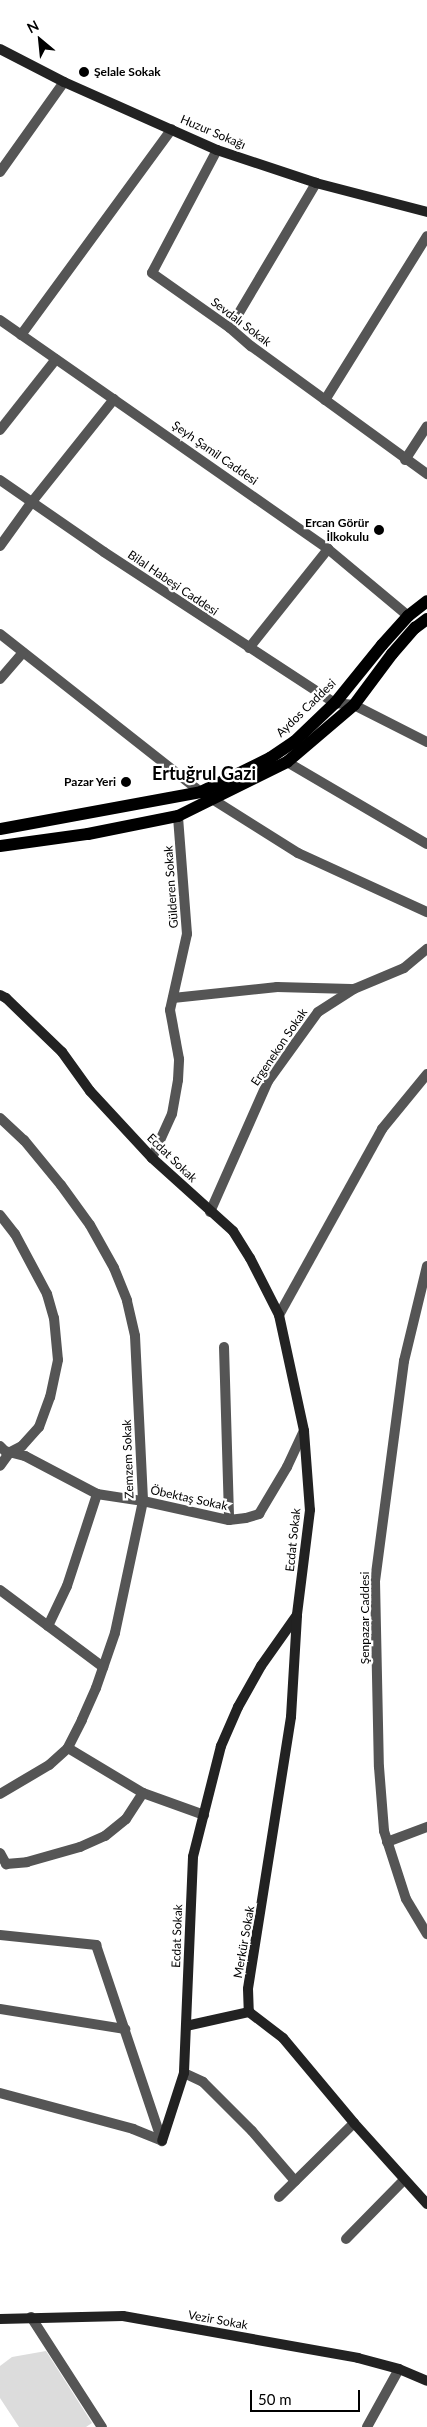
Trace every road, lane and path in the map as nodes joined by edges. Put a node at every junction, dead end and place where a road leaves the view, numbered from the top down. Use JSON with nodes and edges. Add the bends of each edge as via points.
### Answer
{"nodes":[{"id":1,"x":0,"y":49,"type":"edge"},
{"id":2,"x":64,"y":82,"type":"junction"},
{"id":3,"x":172,"y":129,"type":"junction"},
{"id":4,"x":217,"y":150,"type":"junction"},
{"id":5,"x":0,"y":172,"type":"edge"},
{"id":6,"x":316,"y":183,"type":"junction"},
{"id":7,"x":427,"y":212,"type":"edge"},
{"id":8,"x":427,"y":236,"type":"edge"},
{"id":9,"x":0,"y":320,"type":"edge"},
{"id":10,"x":230,"y":328,"type":"junction"},
{"id":11,"x":21,"y":335,"type":"junction"},
{"id":12,"x":56,"y":359,"type":"junction"},
{"id":13,"x":114,"y":398,"type":"junction"},
{"id":14,"x":325,"y":400,"type":"junction"},
{"id":15,"x":427,"y":426,"type":"edge"},
{"id":16,"x":0,"y":430,"type":"edge"},
{"id":17,"x":405,"y":460,"type":"junction"},
{"id":18,"x":427,"y":474,"type":"edge"},
{"id":19,"x":0,"y":480,"type":"edge"},
{"id":20,"x":31,"y":502,"type":"junction"},
{"id":21,"x":0,"y":546,"type":"edge"},
{"id":22,"x":328,"y":549,"type":"junction"},
{"id":23,"x":427,"y":601,"type":"edge"},
{"id":24,"x":408,"y":616,"type":"junction"},
{"id":25,"x":427,"y":619,"type":"edge"},
{"id":26,"x":0,"y":634,"type":"edge"},
{"id":27,"x":250,"y":648,"type":"junction"},
{"id":28,"x":23,"y":653,"type":"junction"},
{"id":29,"x":0,"y":679,"type":"edge"},
{"id":30,"x":335,"y":703,"type":"junction"},
{"id":31,"x":354,"y":705,"type":"junction"},
{"id":32,"x":427,"y":742,"type":"edge"},
{"id":33,"x":287,"y":762,"type":"junction"},
{"id":34,"x":201,"y":792,"type":"junction"},
{"id":35,"x":214,"y":800,"type":"junction"},
{"id":36,"x":178,"y":816,"type":"junction"},
{"id":37,"x":0,"y":829,"type":"edge"},
{"id":38,"x":427,"y":844,"type":"edge"},
{"id":39,"x":0,"y":846,"type":"edge"},
{"id":40,"x":427,"y":912,"type":"edge"},
{"id":41,"x":427,"y":949,"type":"edge"},
{"id":42,"x":354,"y":989,"type":"junction"},
{"id":43,"x":0,"y":995,"type":"edge"},
{"id":44,"x":173,"y":998,"type":"junction"},
{"id":45,"x":427,"y":1074,"type":"edge"},
{"id":46,"x":0,"y":1118,"type":"edge"},
{"id":47,"x":152,"y":1158,"type":"junction"},
{"id":48,"x":210,"y":1212,"type":"junction"},
{"id":49,"x":0,"y":1215,"type":"edge"},
{"id":50,"x":427,"y":1266,"type":"edge"},
{"id":51,"x":279,"y":1315,"type":"junction"},
{"id":52,"x":224,"y":1347,"type":"dead end"},
{"id":53,"x":304,"y":1431,"type":"junction"},
{"id":54,"x":0,"y":1446,"type":"edge"},
{"id":55,"x":10,"y":1452,"type":"junction"},
{"id":56,"x":0,"y":1466,"type":"edge"},
{"id":57,"x":97,"y":1494,"type":"junction"},
{"id":58,"x":143,"y":1501,"type":"junction"},
{"id":59,"x":229,"y":1520,"type":"junction"},
{"id":60,"x":0,"y":1590,"type":"edge"},
{"id":61,"x":297,"y":1615,"type":"junction"},
{"id":62,"x":48,"y":1626,"type":"junction"},
{"id":63,"x":103,"y":1667,"type":"junction"},
{"id":64,"x":68,"y":1748,"type":"junction"},
{"id":65,"x":143,"y":1793,"type":"junction"},
{"id":66,"x":0,"y":1794,"type":"edge"},
{"id":67,"x":204,"y":1815,"type":"junction"},
{"id":68,"x":427,"y":1827,"type":"edge"},
{"id":69,"x":387,"y":1842,"type":"junction"},
{"id":70,"x":0,"y":1853,"type":"edge"},
{"id":71,"x":427,"y":1934,"type":"edge"},
{"id":72,"x":0,"y":1935,"type":"edge"},
{"id":73,"x":0,"y":2009,"type":"edge"},
{"id":74,"x":249,"y":2012,"type":"junction"},
{"id":75,"x":186,"y":2026,"type":"junction"},
{"id":76,"x":125,"y":2029,"type":"junction"},
{"id":77,"x":184,"y":2073,"type":"junction"},
{"id":78,"x":0,"y":2093,"type":"edge"},
{"id":79,"x":354,"y":2123,"type":"junction"},
{"id":80,"x":162,"y":2141,"type":"junction"},
{"id":81,"x":404,"y":2180,"type":"junction"},
{"id":82,"x":295,"y":2181,"type":"junction"},
{"id":83,"x":279,"y":2197,"type":"dead end"},
{"id":84,"x":427,"y":2204,"type":"edge"},
{"id":85,"x":346,"y":2238,"type":"dead end"},
{"id":86,"x":31,"y":2317,"type":"junction"},
{"id":87,"x":0,"y":2319,"type":"edge"},
{"id":88,"x":399,"y":2369,"type":"junction"},
{"id":89,"x":427,"y":2381,"type":"edge"},
{"id":90,"x":102,"y":2427,"type":"edge"},
{"id":91,"x":367,"y":2427,"type":"edge"}],
"edges":[{"from":1,"to":2,"type":"street","name":"Huzur Sokağı"},
{"from":2,"to":3,"type":"street","name":"Huzur Sokağı"},
{"from":2,"to":5,"type":"street"},
{"from":3,"to":4,"type":"street","name":"Huzur Sokağı"},
{"from":3,"to":11,"type":"street"},
{"from":4,"to":6,"type":"street","name":"Huzur Sokağı"},
{"from":4,"to":10,"type":"street","name":"Sevdalı Sokak","via":[[152,273]]},
{"from":6,"to":7,"type":"street","name":"Huzur Sokağı"},
{"from":6,"to":10,"type":"street"},
{"from":8,"to":14,"type":"street"},
{"from":9,"to":11,"type":"street","name":"Şeyh Şamil Caddesi"},
{"from":10,"to":14,"type":"street","name":"Sevdalı Sokak"},
{"from":11,"to":12,"type":"street","name":"Şeyh Şamil Caddesi"},
{"from":12,"to":13,"type":"street","name":"Şeyh Şamil Caddesi"},
{"from":12,"to":16,"type":"street"},
{"from":13,"to":20,"type":"street"},
{"from":13,"to":22,"type":"street","name":"Şeyh Şamil Caddesi"},
{"from":14,"to":17,"type":"street","name":"Sevdalı Sokak"},
{"from":15,"to":17,"type":"street"},
{"from":17,"to":18,"type":"street","name":"Sevdalı Sokak"},
{"from":19,"to":20,"type":"street","name":"Bilal Habeşi Caddesi"},
{"from":20,"to":21,"type":"street"},
{"from":20,"to":27,"type":"street","name":"Bilal Habeşi Caddesi"},
{"from":22,"to":24,"type":"street","name":"Şeyh Şamil Caddesi"},
{"from":22,"to":27,"type":"street"},
{"from":23,"to":24,"type":"main road","name":"Aydos Caddesi"},
{"from":24,"to":30,"type":"main road","name":"Aydos Caddesi"},
{"from":25,"to":31,"type":"main road","via":[[392,654]]},
{"from":26,"to":28,"type":"street"},
{"from":27,"to":30,"type":"street","name":"Bilal Habeşi Caddesi"},
{"from":28,"to":29,"type":"street"},
{"from":28,"to":34,"type":"street"},
{"from":30,"to":31,"type":"street"},
{"from":30,"to":34,"type":"main road","name":"Aydos Caddesi","via":[[285,748]]},
{"from":31,"to":32,"type":"street"},
{"from":31,"to":33,"type":"main road"},
{"from":33,"to":35,"type":"main road"},
{"from":33,"to":38,"type":"street"},
{"from":34,"to":35,"type":"street"},
{"from":34,"to":37,"type":"main road","name":"Aydos Caddesi"},
{"from":35,"to":36,"type":"main road"},
{"from":35,"to":40,"type":"street","via":[[298,852]]},
{"from":36,"to":39,"type":"main road","via":[[88,834]]},
{"from":36,"to":44,"type":"street","name":"Gülderen Sokak","via":[[187,934]]},
{"from":41,"to":42,"type":"street","name":"Ergenekon Sokak","via":[[404,968]]},
{"from":42,"to":44,"type":"street","via":[[277,987]]},
{"from":42,"to":48,"type":"street","name":"Ergenekon Sokak","via":[[318,1012],[268,1081]]},
{"from":43,"to":47,"type":"street","name":"Ecdat Sokak","via":[[14,1004],[62,1052],[90,1091]]},
{"from":44,"to":47,"type":"street","name":"Gülderen Sokak","via":[[170,1010],[179,1059],[178,1080],[172,1114]]},
{"from":45,"to":51,"type":"street","via":[[382,1129]]},
{"from":46,"to":58,"type":"street","name":"Zemzem Sokak","via":[[24,1140],[90,1225],[114,1268],[127,1301],[135,1336]]},
{"from":47,"to":48,"type":"street","name":"Ecdat Sokak"},
{"from":48,"to":51,"type":"street","name":"Ecdat Sokak","via":[[233,1231]]},
{"from":49,"to":55,"type":"street","via":[[15,1234],[47,1294],[58,1360],[39,1427],[22,1446]]},
{"from":50,"to":69,"type":"street","name":"Şenpazar Caddesi","via":[[404,1361],[375,1581],[379,1767]]},
{"from":51,"to":53,"type":"street","name":"Ecdat Sokak"},
{"from":52,"to":59,"type":"street"},
{"from":53,"to":59,"type":"street","name":"Öbektaş Sokak","via":[[288,1467],[259,1514]]},
{"from":53,"to":61,"type":"street","name":"Ecdat Sokak","via":[[310,1510]]},
{"from":54,"to":55,"type":"street","name":"Öbektaş Sokak"},
{"from":55,"to":56,"type":"street"},
{"from":55,"to":57,"type":"street","name":"Öbektaş Sokak"},
{"from":57,"to":58,"type":"street","name":"Öbektaş Sokak"},
{"from":57,"to":62,"type":"street","via":[[67,1586]]},
{"from":58,"to":59,"type":"street","name":"Öbektaş Sokak"},
{"from":58,"to":63,"type":"street","name":"Zemzem Sokak","via":[[115,1633]]},
{"from":60,"to":62,"type":"street"},
{"from":61,"to":67,"type":"street","name":"Ecdat Sokak","via":[[238,1706],[221,1746]]},
{"from":61,"to":74,"type":"street","name":"Merkür Sokak","via":[[291,1717],[248,1989]]},
{"from":62,"to":63,"type":"street"},
{"from":63,"to":64,"type":"street","name":"Zemzem Sokak"},
{"from":64,"to":65,"type":"street"},
{"from":64,"to":66,"type":"street","name":"Zemzem Sokak","via":[[50,1765]]},
{"from":65,"to":67,"type":"street"},
{"from":65,"to":70,"type":"street","via":[[126,1819],[105,1836],[80,1847],[28,1862],[6,1864]]},
{"from":67,"to":75,"type":"street","name":"Ecdat Sokak","via":[[193,1856]]},
{"from":68,"to":69,"type":"street"},
{"from":69,"to":71,"type":"street","name":"Şenpazar Caddesi","via":[[406,1899]]},
{"from":72,"to":76,"type":"street","via":[[96,1945]]},
{"from":73,"to":76,"type":"street"},
{"from":74,"to":75,"type":"street"},
{"from":74,"to":79,"type":"street","via":[[283,2038]]},
{"from":75,"to":77,"type":"street","name":"Ecdat Sokak"},
{"from":76,"to":80,"type":"street"},
{"from":77,"to":80,"type":"street","name":"Ecdat Sokak"},
{"from":77,"to":82,"type":"street","via":[[203,2082],[252,2131]]},
{"from":78,"to":80,"type":"street","via":[[133,2128]]},
{"from":79,"to":81,"type":"street"},
{"from":79,"to":82,"type":"street"},
{"from":81,"to":84,"type":"street"},
{"from":81,"to":85,"type":"street"},
{"from":82,"to":83,"type":"street"},
{"from":86,"to":87,"type":"street","name":"Vezir Sokak"},
{"from":86,"to":88,"type":"street","name":"Vezir Sokak","via":[[123,2316],[358,2358]]},
{"from":86,"to":90,"type":"street"},
{"from":88,"to":89,"type":"street","name":"Vezir Sokak"},
{"from":88,"to":91,"type":"street"}]}
